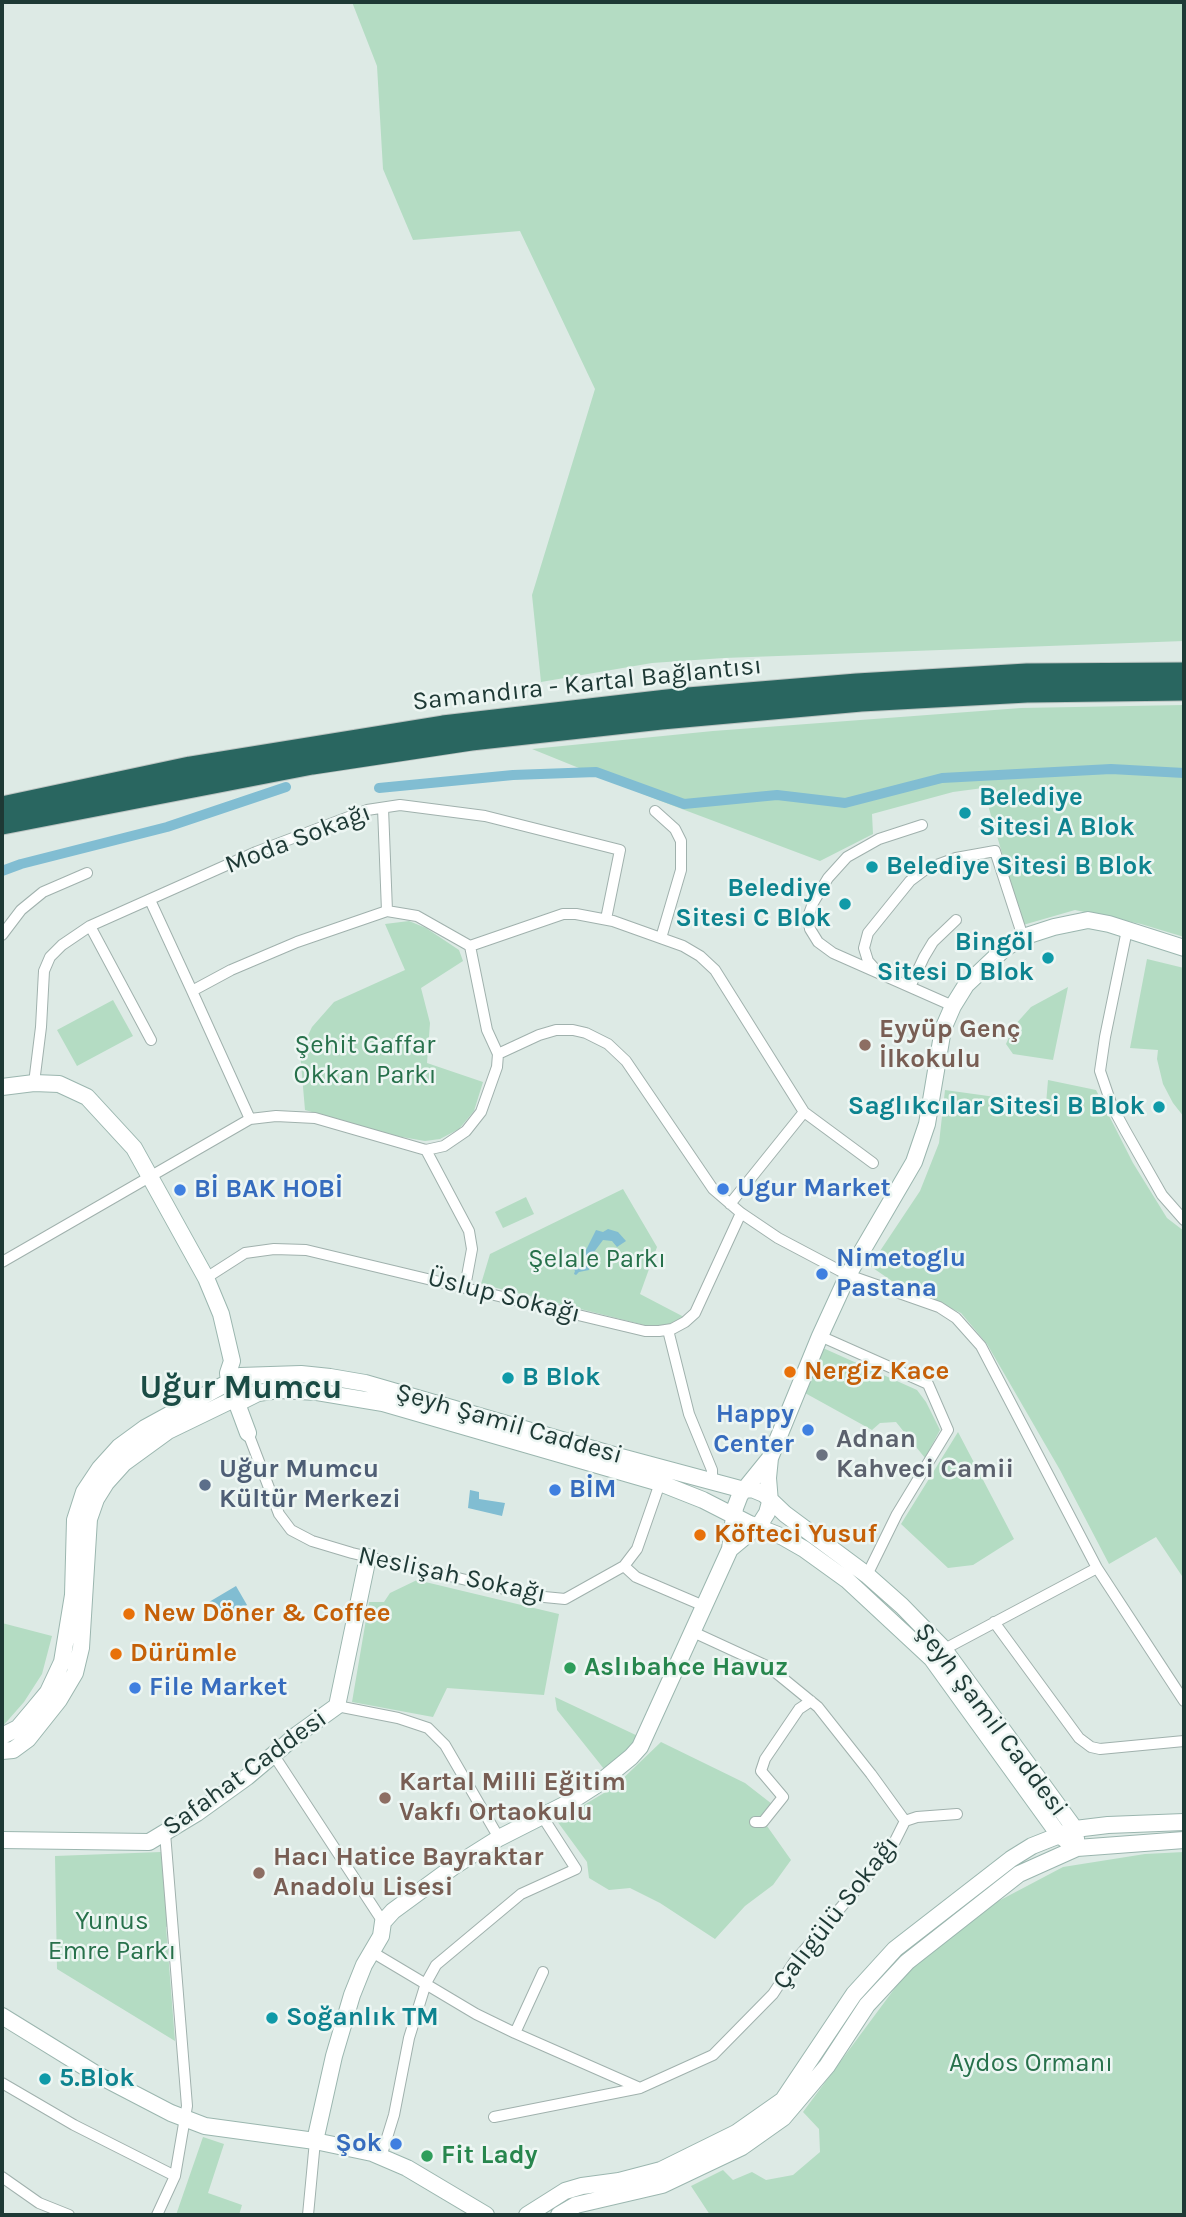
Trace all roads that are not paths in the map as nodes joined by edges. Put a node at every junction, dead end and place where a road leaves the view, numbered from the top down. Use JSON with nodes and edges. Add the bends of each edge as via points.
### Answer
{"nodes":[{"id":1,"x":1184,"y":673,"type":"edge"},
{"id":2,"x":1184,"y":690,"type":"edge"},
{"id":3,"x":2,"y":807,"type":"edge"},
{"id":4,"x":383,"y":808,"type":"junction"},
{"id":5,"x":655,"y":811,"type":"dead end"},
{"id":6,"x":2,"y":824,"type":"edge"},
{"id":7,"x":922,"y":825,"type":"dead end"},
{"id":8,"x":87,"y":873,"type":"dead end"},
{"id":9,"x":150,"y":900,"type":"junction"},
{"id":10,"x":387,"y":911,"type":"junction"},
{"id":11,"x":606,"y":919,"type":"junction"},
{"id":12,"x":956,"y":920,"type":"dead end"},
{"id":13,"x":90,"y":926,"type":"junction"},
{"id":14,"x":1127,"y":930,"type":"junction"},
{"id":15,"x":2,"y":935,"type":"edge"},
{"id":16,"x":1023,"y":937,"type":"junction"},
{"id":17,"x":661,"y":939,"type":"junction"},
{"id":18,"x":470,"y":946,"type":"junction"},
{"id":19,"x":1184,"y":948,"type":"edge"},
{"id":20,"x":878,"y":972,"type":"junction"},
{"id":21,"x":910,"y":987,"type":"junction"},
{"id":22,"x":192,"y":990,"type":"junction"},
{"id":23,"x":953,"y":1006,"type":"junction"},
{"id":24,"x":151,"y":1040,"type":"dead end"},
{"id":25,"x":498,"y":1054,"type":"junction"},
{"id":26,"x":34,"y":1083,"type":"junction"},
{"id":27,"x":2,"y":1087,"type":"edge"},
{"id":28,"x":804,"y":1112,"type":"junction"},
{"id":29,"x":250,"y":1119,"type":"junction"},
{"id":30,"x":426,"y":1150,"type":"junction"},
{"id":31,"x":873,"y":1163,"type":"dead end"},
{"id":32,"x":149,"y":1176,"type":"junction"},
{"id":33,"x":730,"y":1204,"type":"junction"},
{"id":34,"x":741,"y":1213,"type":"junction"},
{"id":35,"x":1184,"y":1220,"type":"edge"},
{"id":36,"x":2,"y":1262,"type":"edge"},
{"id":37,"x":848,"y":1275,"type":"junction"},
{"id":38,"x":206,"y":1278,"type":"junction"},
{"id":39,"x":465,"y":1287,"type":"junction"},
{"id":40,"x":668,"y":1330,"type":"junction"},
{"id":41,"x":820,"y":1336,"type":"junction"},
{"id":42,"x":232,"y":1361,"type":"junction"},
{"id":43,"x":249,"y":1376,"type":"junction"},
{"id":44,"x":229,"y":1382,"type":"junction"},
{"id":45,"x":241,"y":1399,"type":"junction"},
{"id":46,"x":248,"y":1433,"type":"joint"},
{"id":47,"x":770,"y":1458,"type":"junction"},
{"id":48,"x":712,"y":1481,"type":"junction"},
{"id":49,"x":660,"y":1483,"type":"junction"},
{"id":50,"x":744,"y":1490,"type":"junction"},
{"id":51,"x":771,"y":1502,"type":"junction"},
{"id":52,"x":735,"y":1515,"type":"junction"},
{"id":53,"x":757,"y":1526,"type":"junction"},
{"id":54,"x":730,"y":1549,"type":"junction"},
{"id":55,"x":368,"y":1557,"type":"junction"},
{"id":56,"x":624,"y":1566,"type":"junction"},
{"id":57,"x":1097,"y":1568,"type":"junction"},
{"id":58,"x":867,"y":1575,"type":"junction"},
{"id":59,"x":704,"y":1606,"type":"junction"},
{"id":60,"x":994,"y":1622,"type":"junction"},
{"id":61,"x":693,"y":1632,"type":"junction"},
{"id":62,"x":937,"y":1654,"type":"junction"},
{"id":63,"x":811,"y":1701,"type":"junction"},
{"id":64,"x":1184,"y":1701,"type":"edge"},
{"id":65,"x":337,"y":1706,"type":"junction"},
{"id":66,"x":2,"y":1736,"type":"edge"},
{"id":67,"x":1184,"y":1741,"type":"edge"},
{"id":68,"x":2,"y":1751,"type":"edge"},
{"id":69,"x":273,"y":1754,"type":"junction"},
{"id":70,"x":1038,"y":1805,"type":"junction"},
{"id":71,"x":957,"y":1814,"type":"dead end"},
{"id":72,"x":542,"y":1816,"type":"junction"},
{"id":73,"x":905,"y":1821,"type":"junction"},
{"id":74,"x":755,"y":1822,"type":"dead end"},
{"id":75,"x":1184,"y":1822,"type":"edge"},
{"id":76,"x":1075,"y":1829,"type":"junction"},
{"id":77,"x":165,"y":1833,"type":"junction"},
{"id":78,"x":1059,"y":1835,"type":"junction"},
{"id":79,"x":499,"y":1838,"type":"junction"},
{"id":80,"x":2,"y":1840,"type":"edge"},
{"id":81,"x":1184,"y":1840,"type":"edge"},
{"id":82,"x":1032,"y":1846,"type":"junction"},
{"id":83,"x":1077,"y":1848,"type":"junction"},
{"id":84,"x":383,"y":1922,"type":"junction"},
{"id":85,"x":372,"y":1952,"type":"junction"},
{"id":86,"x":543,"y":1972,"type":"dead end"},
{"id":87,"x":426,"y":1983,"type":"junction"},
{"id":88,"x":2,"y":2016,"type":"edge"},
{"id":89,"x":515,"y":2034,"type":"junction"},
{"id":90,"x":2,"y":2083,"type":"edge"},
{"id":91,"x":640,"y":2088,"type":"junction"},
{"id":92,"x":494,"y":2117,"type":"dead end"},
{"id":93,"x":185,"y":2118,"type":"junction"},
{"id":94,"x":315,"y":2141,"type":"junction"},
{"id":95,"x":381,"y":2157,"type":"junction"},
{"id":96,"x":175,"y":2176,"type":"junction"},
{"id":97,"x":2,"y":2177,"type":"edge"},
{"id":98,"x":480,"y":2214,"type":"edge"},
{"id":99,"x":69,"y":2215,"type":"edge"},
{"id":100,"x":157,"y":2215,"type":"edge"},
{"id":101,"x":308,"y":2215,"type":"edge"},
{"id":102,"x":527,"y":2215,"type":"edge"},
{"id":103,"x":559,"y":2215,"type":"edge"}],
"edges":[{"from":1,"to":3,"type":"highway","name":"Samandıra - Kartal Bağlantısı","via":[[1027,674],[676,699],[429,728],[190,767]]},
{"from":2,"to":6,"type":"highway","name":"Samandıra - Kartal Bağlantısı","via":[[861,701],[471,740],[313,764]]},
{"from":4,"to":9,"type":"street","name":"Moda Sokağı","via":[[256,852]]},
{"from":4,"to":10,"type":"street"},
{"from":4,"to":11,"type":"street","name":"Moda Sokağı","via":[[400,805],[485,816],[620,850]]},
{"from":5,"to":17,"type":"street","via":[[681,841],[681,870]]},
{"from":7,"to":20,"type":"street","via":[[879,839],[846,858],[828,878],[808,917],[818,942]]},
{"from":8,"to":15,"type":"street","via":[[43,892],[21,910]]},
{"from":9,"to":13,"type":"street","name":"Moda Sokağı"},
{"from":9,"to":22,"type":"street"},
{"from":10,"to":18,"type":"street","via":[[417,916]]},
{"from":10,"to":22,"type":"street","via":[[297,942]]},
{"from":11,"to":17,"type":"street"},
{"from":11,"to":18,"type":"street","via":[[563,914]]},
{"from":12,"to":21,"type":"street","via":[[933,942]]},
{"from":13,"to":24,"type":"street"},
{"from":13,"to":26,"type":"street","name":"Moda Sokağı","via":[[62,945],[44,971]]},
{"from":14,"to":16,"type":"street","via":[[1088,920]]},
{"from":14,"to":19,"type":"street"},
{"from":14,"to":35,"type":"street","via":[[1100,1071],[1125,1130],[1162,1195]]},
{"from":16,"to":20,"type":"street","via":[[995,851],[956,858],[926,869],[910,881],[868,933],[864,948]]},
{"from":16,"to":23,"type":"street","via":[[983,968]]},
{"from":17,"to":28,"type":"street","via":[[700,956],[715,970]]},
{"from":18,"to":25,"type":"street","via":[[487,1030]]},
{"from":20,"to":21,"type":"street"},
{"from":21,"to":23,"type":"street"},
{"from":22,"to":29,"type":"street"},
{"from":23,"to":37,"type":"street","via":[[943,1029],[927,1124],[914,1163]]},
{"from":25,"to":30,"type":"street","via":[[481,1112],[444,1146]]},
{"from":25,"to":33,"type":"street","via":[[556,1030],[586,1033],[608,1044],[626,1061],[713,1189]]},
{"from":26,"to":27,"type":"street"},
{"from":26,"to":32,"type":"street","via":[[59,1084],[87,1097],[134,1148]]},
{"from":28,"to":31,"type":"street"},
{"from":28,"to":33,"type":"street"},
{"from":29,"to":30,"type":"street","via":[[315,1118]]},
{"from":29,"to":32,"type":"street"},
{"from":30,"to":39,"type":"street","via":[[469,1231],[472,1249]]},
{"from":32,"to":36,"type":"street"},
{"from":32,"to":38,"type":"street"},
{"from":33,"to":34,"type":"street"},
{"from":34,"to":37,"type":"street"},
{"from":34,"to":40,"type":"street","via":[[695,1313]]},
{"from":37,"to":41,"type":"street"},
{"from":37,"to":57,"type":"street","via":[[939,1307],[956,1318],[981,1346]]},
{"from":38,"to":39,"type":"street","name":"Üslup Sokağı","via":[[245,1253],[306,1250]]},
{"from":38,"to":42,"type":"street","via":[[221,1314]]},
{"from":39,"to":40,"type":"street","name":"Üslup Sokağı","via":[[645,1331]]},
{"from":40,"to":48,"type":"street"},
{"from":41,"to":47,"type":"street"},
{"from":41,"to":58,"type":"street","via":[[929,1384],[948,1430],[897,1514]]},
{"from":42,"to":43,"type":"street"},
{"from":42,"to":44,"type":"street"},
{"from":43,"to":44,"type":"street","name":"Şeyh Şamil Caddesi"},
{"from":43,"to":45,"type":"street","via":[[253,1388]]},
{"from":43,"to":48,"type":"street","name":"Şeyh Şamil Caddesi","via":[[301,1374],[365,1383]]},
{"from":44,"to":45,"type":"street"},
{"from":44,"to":66,"type":"street","name":"Şeyh Şamil Caddesi","via":[[119,1447],[83,1492],[75,1520],[74,1595],[62,1662],[48,1692],[18,1728]]},
{"from":45,"to":46,"type":"street"},
{"from":45,"to":49,"type":"street","name":"Şeyh Şamil Caddesi","via":[[279,1390],[383,1403]]},
{"from":45,"to":68,"type":"street","name":"Şeyh Şamil Caddesi","via":[[168,1431],[124,1463],[106,1483],[89,1519],[81,1648],[75,1672],[28,1739],[13,1750]]},
{"from":46,"to":55,"type":"street","name":"Neslişah Sokağı","via":[[279,1514],[291,1530]]},
{"from":47,"to":50,"type":"street"},
{"from":47,"to":51,"type":"street"},
{"from":48,"to":50,"type":"street","name":"Şeyh Şamil Caddesi"},
{"from":49,"to":52,"type":"street","name":"Şeyh Şamil Caddesi"},
{"from":49,"to":56,"type":"street","via":[[637,1549]]},
{"from":50,"to":51,"type":"street","name":"Şeyh Şamil Caddesi","via":[[757,1491]]},
{"from":50,"to":52,"type":"street"},
{"from":51,"to":53,"type":"street"},
{"from":51,"to":58,"type":"street","name":"Şeyh Şamil Caddesi"},
{"from":52,"to":53,"type":"street","name":"Şeyh Şamil Caddesi"},
{"from":52,"to":54,"type":"street"},
{"from":53,"to":54,"type":"street"},
{"from":53,"to":62,"type":"street","name":"Şeyh Şamil Caddesi","via":[[804,1549]]},
{"from":54,"to":59,"type":"street"},
{"from":55,"to":56,"type":"street","name":"Neslişah Sokağı","via":[[534,1596],[565,1599]]},
{"from":55,"to":65,"type":"street","name":"Safahat Caddesi"},
{"from":56,"to":59,"type":"street","via":[[636,1577]]},
{"from":57,"to":60,"type":"street"},
{"from":57,"to":64,"type":"street"},
{"from":58,"to":62,"type":"street","name":"Şeyh Şamil Caddesi","via":[[902,1606]]},
{"from":59,"to":61,"type":"street"},
{"from":60,"to":62,"type":"street"},
{"from":60,"to":67,"type":"street","via":[[1079,1738],[1091,1747]]},
{"from":61,"to":63,"type":"street","name":"Çalıgülü Sokağı","via":[[769,1667]]},
{"from":61,"to":72,"type":"street","via":[[640,1746],[604,1779]]},
{"from":62,"to":70,"type":"street","name":"Şeyh Şamil Caddesi"},
{"from":62,"to":76,"type":"street","name":"Şeyh Şamil Caddesi"},
{"from":63,"to":73,"type":"street","name":"Çalıgülü Sokağı"},
{"from":63,"to":74,"type":"street","via":[[799,1709],[765,1759],[761,1771],[783,1797],[764,1822]]},
{"from":65,"to":69,"type":"street","name":"Safahat Caddesi"},
{"from":65,"to":79,"type":"street","via":[[428,1728],[445,1745]]},
{"from":69,"to":77,"type":"street","name":"Safahat Caddesi"},
{"from":69,"to":84,"type":"street"},
{"from":70,"to":78,"type":"street","name":"Şeyh Şamil Caddesi"},
{"from":70,"to":82,"type":"street","via":[[1040,1834]]},
{"from":71,"to":73,"type":"street"},
{"from":72,"to":79,"type":"street"},
{"from":72,"to":87,"type":"street","via":[[576,1869],[521,1894],[436,1965]]},
{"from":73,"to":91,"type":"street","name":"Çalıgülü Sokağı","via":[[891,1849],[794,1962],[766,2002],[713,2055]]},
{"from":75,"to":76,"type":"street"},
{"from":76,"to":78,"type":"street"},
{"from":76,"to":83,"type":"street","name":"Şeyh Şamil Caddesi"},
{"from":77,"to":80,"type":"street","name":"Safahat Caddesi","via":[[149,1842]]},
{"from":77,"to":93,"type":"street"},
{"from":78,"to":82,"type":"street"},
{"from":78,"to":83,"type":"street","name":"Şeyh Şamil Caddesi"},
{"from":79,"to":84,"type":"street","via":[[421,1889]]},
{"from":81,"to":83,"type":"street"},
{"from":82,"to":102,"type":"street","via":[[895,1949],[854,1994],[783,2100],[736,2133],[662,2169],[565,2192]]},
{"from":83,"to":103,"type":"street","via":[[1019,1874],[907,1962],[867,2005],[827,2066],[773,2126],[742,2147],[662,2185],[576,2205]]},
{"from":84,"to":85,"type":"street","via":[[382,1936]]},
{"from":85,"to":87,"type":"street"},
{"from":85,"to":94,"type":"street","via":[[352,1995]]},
{"from":86,"to":89,"type":"street"},
{"from":87,"to":89,"type":"street"},
{"from":87,"to":95,"type":"street"},
{"from":88,"to":93,"type":"street","via":[[96,2074]]},
{"from":89,"to":91,"type":"street"},
{"from":90,"to":96,"type":"street"},
{"from":91,"to":92,"type":"street","name":"Çalıgülü Sokağı"},
{"from":93,"to":94,"type":"street","via":[[205,2126]]},
{"from":93,"to":96,"type":"street"},
{"from":94,"to":95,"type":"street"},
{"from":94,"to":101,"type":"street"},
{"from":95,"to":98,"type":"street"},
{"from":96,"to":100,"type":"street"},
{"from":97,"to":99,"type":"street","via":[[39,2203]]}]}
